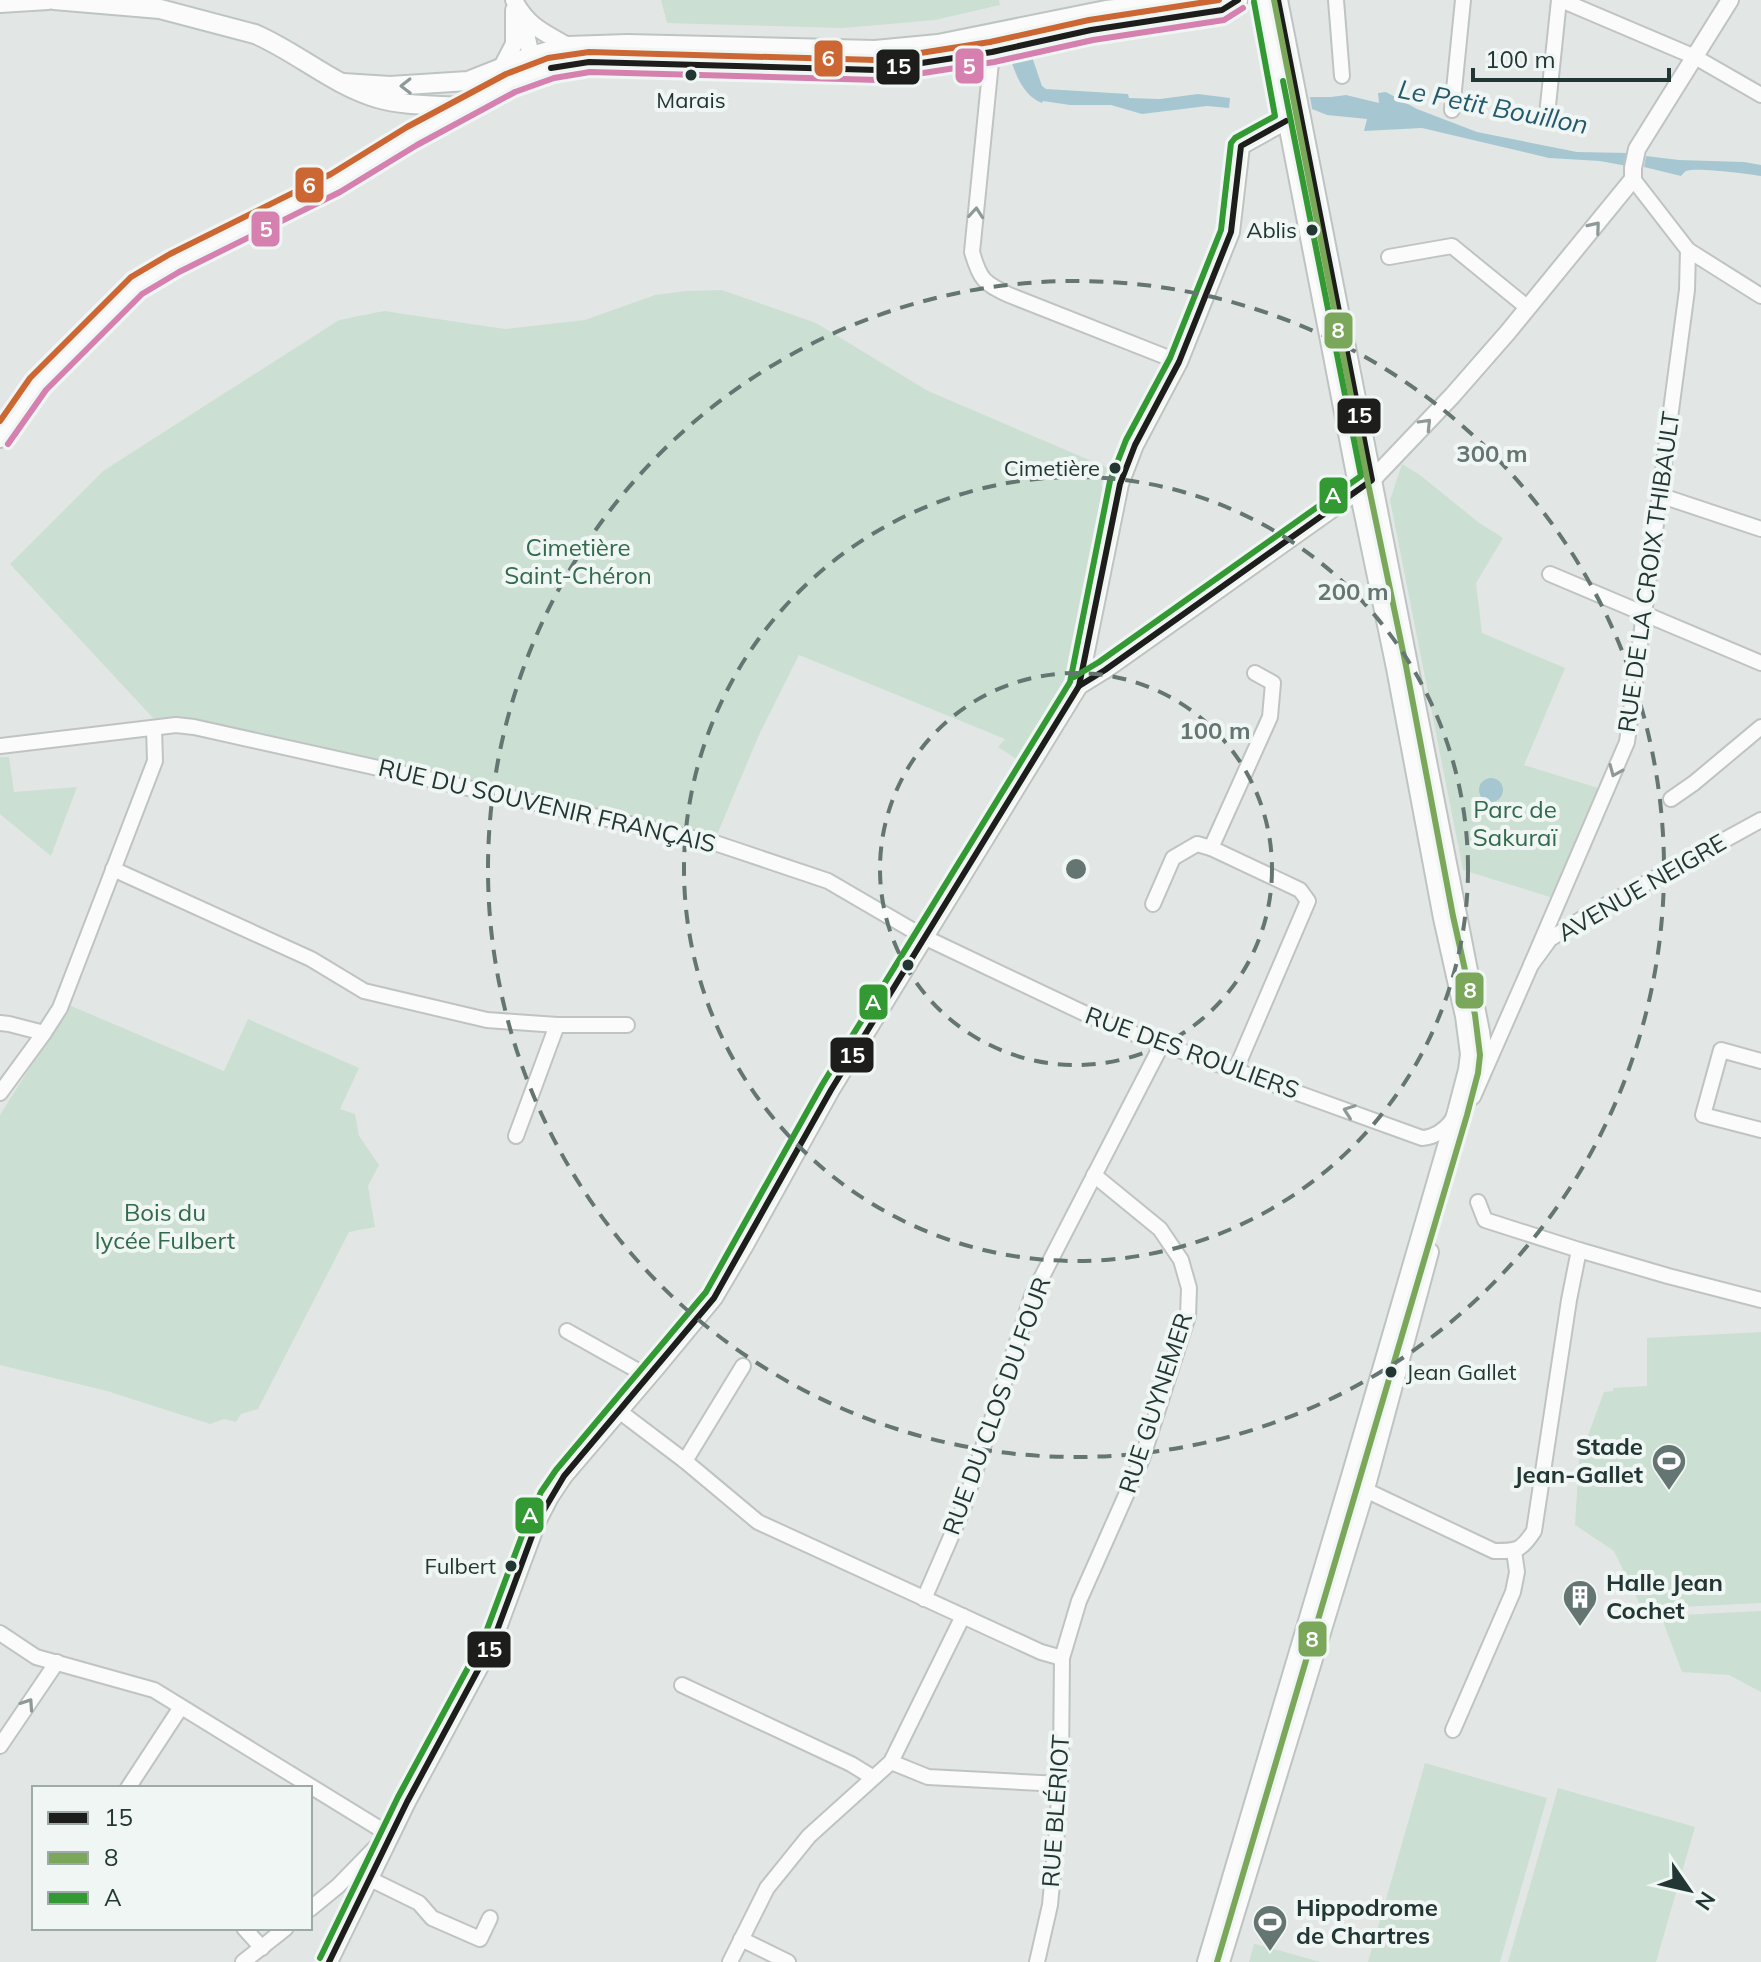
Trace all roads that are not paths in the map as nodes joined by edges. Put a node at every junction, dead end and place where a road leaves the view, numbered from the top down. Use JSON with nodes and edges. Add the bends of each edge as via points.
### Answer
{"nodes":[{"id":1,"x":48,"y":0,"type":"edge"},
{"id":2,"x":54,"y":0,"type":"edge"},
{"id":3,"x":1197,"y":0,"type":"edge"},
{"id":4,"x":1238,"y":0,"type":"edge"},
{"id":5,"x":1264,"y":0,"type":"edge"},
{"id":6,"x":1278,"y":0,"type":"edge"},
{"id":7,"x":1336,"y":0,"type":"edge"},
{"id":8,"x":1463,"y":0,"type":"edge"},
{"id":9,"x":1560,"y":0,"type":"edge"},
{"id":10,"x":1730,"y":0,"type":"edge"},
{"id":11,"x":0,"y":3,"type":"edge"},
{"id":12,"x":517,"y":5,"type":"edge"},
{"id":13,"x":514,"y":44,"type":"junction"},
{"id":14,"x":568,"y":46,"type":"junction"},
{"id":15,"x":992,"y":52,"type":"junction"},
{"id":16,"x":531,"y":56,"type":"junction"},
{"id":17,"x":1695,"y":57,"type":"junction"},
{"id":18,"x":551,"y":68,"type":"junction"},
{"id":19,"x":506,"y":75,"type":"junction"},
{"id":20,"x":1342,"y":76,"type":"dead end"},
{"id":21,"x":468,"y":81,"type":"junction"},
{"id":22,"x":343,"y":83,"type":"junction"},
{"id":23,"x":1761,"y":95,"type":"edge"},
{"id":24,"x":403,"y":104,"type":"junction"},
{"id":25,"x":443,"y":106,"type":"junction"},
{"id":26,"x":466,"y":107,"type":"junction"},
{"id":27,"x":1452,"y":110,"type":"dead end"},
{"id":28,"x":1547,"y":115,"type":"dead end"},
{"id":29,"x":1286,"y":121,"type":"junction"},
{"id":30,"x":412,"y":136,"type":"junction"},
{"id":31,"x":1634,"y":168,"type":"junction"},
{"id":32,"x":1688,"y":250,"type":"junction"},
{"id":33,"x":1389,"y":257,"type":"dead end"},
{"id":34,"x":1761,"y":296,"type":"edge"},
{"id":35,"x":1528,"y":308,"type":"junction"},
{"id":36,"x":1179,"y":362,"type":"junction"},
{"id":37,"x":0,"y":438,"type":"edge"},
{"id":38,"x":1365,"y":485,"type":"junction"},
{"id":39,"x":1659,"y":495,"type":"junction"},
{"id":40,"x":1761,"y":529,"type":"edge"},
{"id":41,"x":1550,"y":574,"type":"dead end"},
{"id":42,"x":1644,"y":613,"type":"junction"},
{"id":43,"x":1761,"y":663,"type":"edge"},
{"id":44,"x":1255,"y":673,"type":"dead end"},
{"id":45,"x":1079,"y":686,"type":"junction"},
{"id":46,"x":1761,"y":727,"type":"edge"},
{"id":47,"x":154,"y":728,"type":"junction"},
{"id":48,"x":0,"y":746,"type":"edge"},
{"id":49,"x":1671,"y":799,"type":"dead end"},
{"id":50,"x":1761,"y":820,"type":"edge"},
{"id":51,"x":1211,"y":848,"type":"junction"},
{"id":52,"x":113,"y":869,"type":"junction"},
{"id":53,"x":1153,"y":904,"type":"dead end"},
{"id":54,"x":924,"y":937,"type":"junction"},
{"id":55,"x":1531,"y":965,"type":"junction"},
{"id":56,"x":0,"y":1023,"type":"edge"},
{"id":57,"x":557,"y":1025,"type":"junction"},
{"id":58,"x":627,"y":1025,"type":"dead end"},
{"id":59,"x":44,"y":1033,"type":"junction"},
{"id":60,"x":1501,"y":1036,"type":"junction"},
{"id":61,"x":1162,"y":1044,"type":"junction"},
{"id":62,"x":1476,"y":1050,"type":"junction"},
{"id":63,"x":1761,"y":1061,"type":"edge"},
{"id":64,"x":1236,"y":1069,"type":"junction"},
{"id":65,"x":1469,"y":1092,"type":"junction"},
{"id":66,"x":0,"y":1093,"type":"edge"},
{"id":67,"x":1457,"y":1112,"type":"junction"},
{"id":68,"x":1761,"y":1130,"type":"edge"},
{"id":69,"x":516,"y":1136,"type":"dead end"},
{"id":70,"x":1094,"y":1175,"type":"junction"},
{"id":71,"x":1478,"y":1202,"type":"dead end"},
{"id":72,"x":1579,"y":1250,"type":"junction"},
{"id":73,"x":1761,"y":1300,"type":"edge"},
{"id":74,"x":567,"y":1331,"type":"dead end"},
{"id":75,"x":743,"y":1366,"type":"dead end"},
{"id":76,"x":647,"y":1379,"type":"junction"},
{"id":77,"x":619,"y":1411,"type":"junction"},
{"id":78,"x":685,"y":1461,"type":"junction"},
{"id":79,"x":1357,"y":1486,"type":"junction"},
{"id":80,"x":1514,"y":1551,"type":"junction"},
{"id":81,"x":924,"y":1599,"type":"junction"},
{"id":82,"x":963,"y":1616,"type":"junction"},
{"id":83,"x":0,"y":1633,"type":"edge"},
{"id":84,"x":1062,"y":1658,"type":"junction"},
{"id":85,"x":57,"y":1662,"type":"junction"},
{"id":86,"x":682,"y":1685,"type":"dead end"},
{"id":87,"x":181,"y":1707,"type":"junction"},
{"id":88,"x":1453,"y":1730,"type":"dead end"},
{"id":89,"x":0,"y":1746,"type":"edge"},
{"id":90,"x":891,"y":1762,"type":"junction"},
{"id":91,"x":872,"y":1777,"type":"junction"},
{"id":92,"x":1060,"y":1784,"type":"junction"},
{"id":93,"x":129,"y":1786,"type":"edge"},
{"id":94,"x":306,"y":1786,"type":"edge"},
{"id":95,"x":312,"y":1790,"type":"edge"},
{"id":96,"x":389,"y":1838,"type":"junction"},
{"id":97,"x":367,"y":1882,"type":"junction"},
{"id":98,"x":338,"y":1886,"type":"junction"},
{"id":99,"x":312,"y":1907,"type":"edge"},
{"id":100,"x":490,"y":1918,"type":"dead end"},
{"id":101,"x":246,"y":1930,"type":"edge"},
{"id":102,"x":284,"y":1930,"type":"edge"},
{"id":103,"x":741,"y":1939,"type":"junction"},
{"id":104,"x":262,"y":1948,"type":"junction"},
{"id":105,"x":331,"y":1961,"type":"edge"},
{"id":106,"x":243,"y":1962,"type":"edge"},
{"id":107,"x":730,"y":1962,"type":"edge"},
{"id":108,"x":788,"y":1962,"type":"edge"},
{"id":109,"x":1037,"y":1962,"type":"edge"},
{"id":110,"x":1207,"y":1962,"type":"edge"},
{"id":111,"x":1220,"y":1962,"type":"edge"}],
"edges":[{"from":1,"to":11,"type":"main road"},
{"from":2,"to":22,"type":"main road","via":[[160,9],[255,34]]},
{"from":3,"to":14,"type":"main road","via":[[1106,10],[938,44],[875,50]]},
{"from":4,"to":15,"type":"main road","via":[[1222,10]]},
{"from":5,"to":29,"type":"main road"},
{"from":6,"to":38,"type":"main road"},
{"from":7,"to":20,"type":"street"},
{"from":8,"to":27,"type":"street"},
{"from":9,"to":17,"type":"street"},
{"from":9,"to":28,"type":"street"},
{"from":10,"to":17,"type":"street"},
{"from":12,"to":13,"type":"street"},
{"from":12,"to":14,"type":"street","via":[[539,29]]},
{"from":12,"to":16,"type":"street"},
{"from":13,"to":16,"type":"street"},
{"from":13,"to":19,"type":"street"},
{"from":14,"to":16,"type":"main road"},
{"from":15,"to":18,"type":"main road","via":[[877,70],[589,62]]},
{"from":36,"to":15,"type":"street","one_way":true,"via":[[1009,295],[978,273],[972,252]]},
{"from":16,"to":18,"type":"street"},
{"from":16,"to":19,"type":"main road"},
{"from":17,"to":23,"type":"street"},
{"from":17,"to":31,"type":"street","via":[[1637,149]]},
{"from":18,"to":19,"type":"main road"},
{"from":19,"to":21,"type":"main road"},
{"from":19,"to":26,"type":"main road"},
{"from":21,"to":22,"type":"main road","one_way":true},
{"from":21,"to":25,"type":"main road"},
{"from":22,"to":24,"type":"main road"},
{"from":24,"to":25,"type":"main road"},
{"from":24,"to":30,"type":"main road"},
{"from":25,"to":26,"type":"main road"},
{"from":25,"to":30,"type":"main road"},
{"from":26,"to":30,"type":"main road"},
{"from":29,"to":36,"type":"street","via":[[1241,146],[1231,232]]},
{"from":29,"to":38,"type":"main road"},
{"from":30,"to":37,"type":"main road","via":[[336,183],[136,286],[38,384]]},
{"from":31,"to":32,"type":"street"},
{"from":35,"to":31,"type":"street","one_way":true},
{"from":32,"to":34,"type":"street"},
{"from":32,"to":39,"type":"street","name":"RUE DE LA CROIX THIBAULT"},
{"from":33,"to":35,"type":"street","via":[[1452,246]]},
{"from":38,"to":35,"type":"street","one_way":true},
{"from":36,"to":45,"type":"street","via":[[1120,484]]},
{"from":38,"to":45,"type":"street"},
{"from":38,"to":62,"type":"main road","via":[[1443,918]]},
{"from":38,"to":62,"type":"main road","via":[[1469,977]]},
{"from":39,"to":40,"type":"street"},
{"from":39,"to":42,"type":"street","name":"RUE DE LA CROIX THIBAULT"},
{"from":41,"to":42,"type":"street"},
{"from":42,"to":43,"type":"street"},
{"from":42,"to":55,"type":"street","name":"RUE DE LA CROIX THIBAULT","one_way":true,"via":[[1627,742]]},
{"from":44,"to":51,"type":"street","via":[[1273,683],[1270,717]]},
{"from":45,"to":54,"type":"street"},
{"from":46,"to":49,"type":"street"},
{"from":47,"to":48,"type":"street","name":"RUE DU SOUVENIR FRANÇAIS"},
{"from":47,"to":52,"type":"street","via":[[155,761]]},
{"from":47,"to":54,"type":"street","name":"RUE DU SOUVENIR FRANÇAIS","via":[[194,727],[715,843],[828,881]]},
{"from":50,"to":55,"type":"street","name":"AVENUE NEIGRE","via":[[1588,915],[1550,939]]},
{"from":51,"to":53,"type":"street","via":[[1197,844],[1173,858]]},
{"from":51,"to":64,"type":"street","via":[[1300,890],[1308,901]]},
{"from":52,"to":57,"type":"street","via":[[311,959],[364,991],[487,1020]]},
{"from":52,"to":59,"type":"street","via":[[60,1008]]},
{"from":54,"to":61,"type":"street","name":"RUE DES ROULIERS","via":[[1107,1024]]},
{"from":54,"to":76,"type":"street","via":[[714,1298]]},
{"from":55,"to":60,"type":"street","name":"AVENUE NEIGRE"},
{"from":56,"to":59,"type":"street"},
{"from":57,"to":58,"type":"street"},
{"from":57,"to":69,"type":"street"},
{"from":59,"to":66,"type":"street"},
{"from":60,"to":62,"type":"street"},
{"from":60,"to":65,"type":"street","name":"AVENUE NEIGRE"},
{"from":61,"to":64,"type":"street","name":"RUE DES ROULIERS"},
{"from":61,"to":70,"type":"street","name":"RUE DU CLOS DU FOUR"},
{"from":62,"to":65,"type":"main road"},
{"from":63,"to":68,"type":"street","via":[[1721,1050],[1703,1115]]},
{"from":67,"to":64,"type":"street","name":"RUE DES ROULIERS","one_way":true,"via":[[1439,1134],[1422,1138]]},
{"from":65,"to":67,"type":"main road"},
{"from":65,"to":79,"type":"main road","via":[[1453,1164]]},
{"from":67,"to":79,"type":"main road"},
{"from":70,"to":81,"type":"street","name":"RUE DU CLOS DU FOUR","via":[[1032,1296],[963,1509]]},
{"from":70,"to":84,"type":"street","name":"RUE GUYNEMER","via":[[1160,1229],[1181,1260],[1189,1288],[1188,1316],[1142,1459],[1079,1601]]},
{"from":71,"to":72,"type":"street","via":[[1485,1220]]},
{"from":72,"to":73,"type":"street"},
{"from":72,"to":80,"type":"street","via":[[1534,1531]]},
{"from":74,"to":76,"type":"street"},
{"from":75,"to":78,"type":"street"},
{"from":76,"to":77,"type":"street"},
{"from":77,"to":78,"type":"street"},
{"from":77,"to":96,"type":"street","via":[[550,1497],[492,1644]]},
{"from":78,"to":81,"type":"street","via":[[758,1522]]},
{"from":79,"to":80,"type":"street","via":[[1494,1551]]},
{"from":79,"to":110,"type":"main road"},
{"from":79,"to":111,"type":"main road"},
{"from":80,"to":88,"type":"street","via":[[1513,1592]]},
{"from":81,"to":82,"type":"street"},
{"from":82,"to":84,"type":"street"},
{"from":82,"to":90,"type":"street"},
{"from":83,"to":85,"type":"street","via":[[36,1657]]},
{"from":84,"to":92,"type":"street","name":"RUE BLÉRIOT"},
{"from":85,"to":87,"type":"street","via":[[154,1690]]},
{"from":89,"to":85,"type":"street","one_way":true},
{"from":86,"to":91,"type":"street"},
{"from":87,"to":93,"type":"street"},
{"from":87,"to":94,"type":"street"},
{"from":90,"to":91,"type":"street"},
{"from":90,"to":92,"type":"street","via":[[928,1777]]},
{"from":91,"to":103,"type":"street","via":[[809,1836],[767,1888]]},
{"from":92,"to":109,"type":"street","name":"RUE BLÉRIOT","via":[[1050,1905]]},
{"from":95,"to":96,"type":"street"},
{"from":96,"to":97,"type":"street"},
{"from":96,"to":98,"type":"street"},
{"from":97,"to":98,"type":"street"},
{"from":97,"to":100,"type":"street","via":[[419,1903],[432,1918],[480,1939]]},
{"from":97,"to":105,"type":"street"},
{"from":98,"to":99,"type":"street"},
{"from":101,"to":104,"type":"street"},
{"from":102,"to":104,"type":"street"},
{"from":103,"to":107,"type":"street"},
{"from":103,"to":108,"type":"street"},
{"from":104,"to":106,"type":"street"}]}
